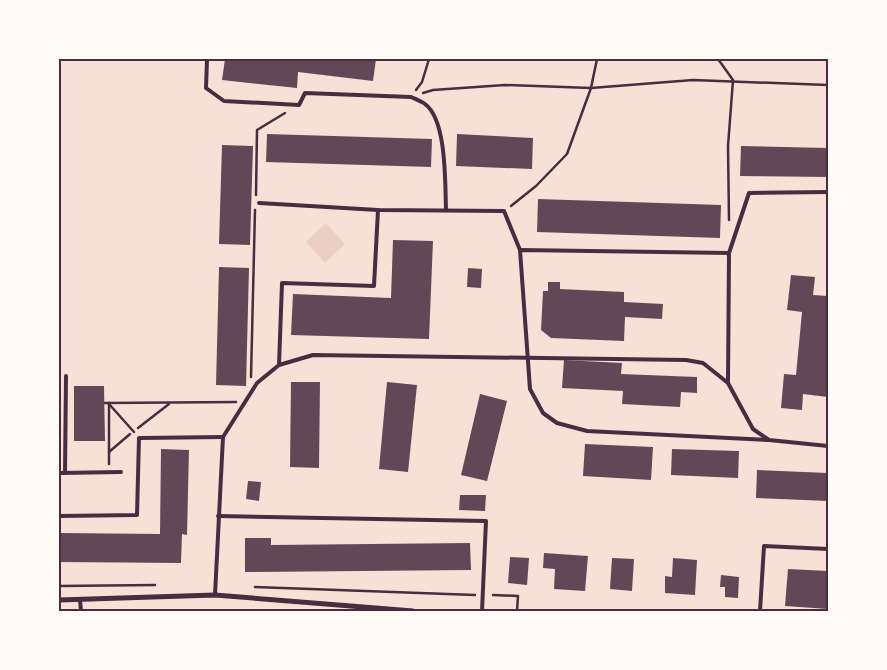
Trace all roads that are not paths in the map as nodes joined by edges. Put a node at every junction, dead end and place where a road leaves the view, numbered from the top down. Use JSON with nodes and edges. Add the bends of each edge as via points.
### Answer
{"nodes":[{"id":1,"x":207,"y":59,"type":"edge"},
{"id":2,"x":828,"y":192,"type":"edge"},
{"id":3,"x":259,"y":203,"type":"dead end"},
{"id":4,"x":378,"y":210,"type":"junction"},
{"id":5,"x":446,"y":210,"type":"junction"},
{"id":6,"x":520,"y":250,"type":"junction"},
{"id":7,"x":730,"y":253,"type":"junction"},
{"id":8,"x":527,"y":357,"type":"junction"},
{"id":9,"x":279,"y":365,"type":"junction"},
{"id":10,"x":66,"y":376,"type":"dead end"},
{"id":11,"x":728,"y":383,"type":"junction"},
{"id":12,"x":223,"y":437,"type":"junction"},
{"id":13,"x":769,"y":440,"type":"junction"},
{"id":14,"x":828,"y":446,"type":"edge"},
{"id":15,"x":121,"y":472,"type":"dead end"},
{"id":16,"x":59,"y":473,"type":"edge"},
{"id":17,"x":66,"y":473,"type":"junction"},
{"id":18,"x":59,"y":516,"type":"edge"},
{"id":19,"x":218,"y":516,"type":"junction"},
{"id":20,"x":828,"y":549,"type":"edge"},
{"id":21,"x":215,"y":595,"type":"junction"},
{"id":22,"x":59,"y":600,"type":"edge"},
{"id":23,"x":80,"y":600,"type":"junction"},
{"id":24,"x":81,"y":611,"type":"edge"},
{"id":25,"x":413,"y":611,"type":"edge"},
{"id":26,"x":482,"y":611,"type":"edge"},
{"id":27,"x":760,"y":611,"type":"edge"}],
"edges":[{"from":1,"to":5,"type":"lane","via":[[206,88],[224,101],[299,105],[306,93],[410,97],[426,104],[442,139]]},
{"from":2,"to":7,"type":"lane","via":[[749,193]]},
{"from":3,"to":4,"type":"lane"},
{"from":4,"to":5,"type":"lane"},
{"from":4,"to":9,"type":"lane","via":[[374,286],[282,283]]},
{"from":5,"to":6,"type":"lane","via":[[504,211]]},
{"from":6,"to":7,"type":"lane"},
{"from":6,"to":8,"type":"lane"},
{"from":7,"to":11,"type":"lane"},
{"from":8,"to":9,"type":"lane","via":[[313,355]]},
{"from":8,"to":11,"type":"lane","via":[[686,360],[703,363]]},
{"from":8,"to":13,"type":"lane","via":[[530,389],[542,413],[557,423],[587,431]]},
{"from":9,"to":12,"type":"lane","via":[[257,383]]},
{"from":10,"to":17,"type":"lane"},
{"from":11,"to":13,"type":"lane","via":[[752,429]]},
{"from":12,"to":18,"type":"lane","via":[[140,438],[138,515]]},
{"from":12,"to":19,"type":"lane"},
{"from":13,"to":14,"type":"lane"},
{"from":15,"to":17,"type":"lane"},
{"from":16,"to":17,"type":"lane"},
{"from":19,"to":21,"type":"lane"},
{"from":19,"to":26,"type":"lane","via":[[486,521]]},
{"from":20,"to":27,"type":"lane","via":[[764,546]]},
{"from":21,"to":23,"type":"street"},
{"from":21,"to":25,"type":"street"},
{"from":22,"to":23,"type":"street"},
{"from":23,"to":24,"type":"lane"}]}
